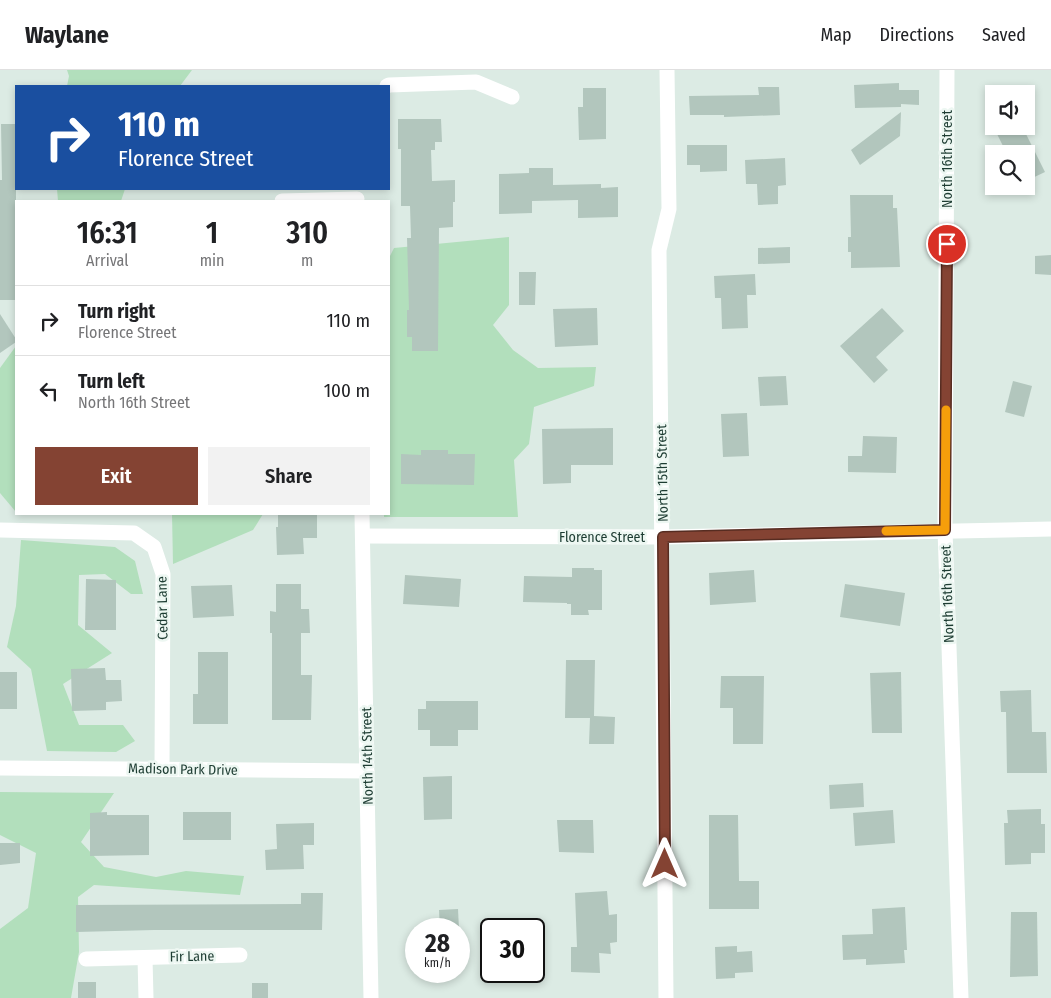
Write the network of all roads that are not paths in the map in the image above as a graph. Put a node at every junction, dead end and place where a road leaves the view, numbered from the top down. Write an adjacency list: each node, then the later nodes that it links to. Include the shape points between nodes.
1 (667, 70): 12 (street, North 15th Street, via 669,209 659,250)
2 (947, 70): 10 (street, North 16th Street)
3 (389, 85): 4 (street, via 476,82)
4 (512, 97)
5 (357, 196): 6 (street)
6 (297, 200)
7 (362, 515): 11 (street, North 14th Street)
8 (1051, 529): 10 (street, Florence Street)
9 (0, 530): 14 (street, Cedar Lane, via 134,533 154,547 163,574)
10 (945, 530): 12 (street, Florence Street); 22 (street, North 16th Street)
11 (363, 536): 12 (street, Florence Street); 15 (street, North 14th Street)
12 (663, 537): 21 (street, North 15th Street)
13 (0, 768): 14 (street, Madison Park Drive)
14 (162, 769): 15 (street, Madison Park Drive)
15 (367, 771): 20 (street, North 14th Street)
16 (240, 955): 17 (street, Fir Lane)
17 (144, 958): 18 (street, Fir Lane); 19 (street)
18 (86, 959)
19 (146, 998)
20 (372, 998)
21 (666, 998)
22 (961, 998)

